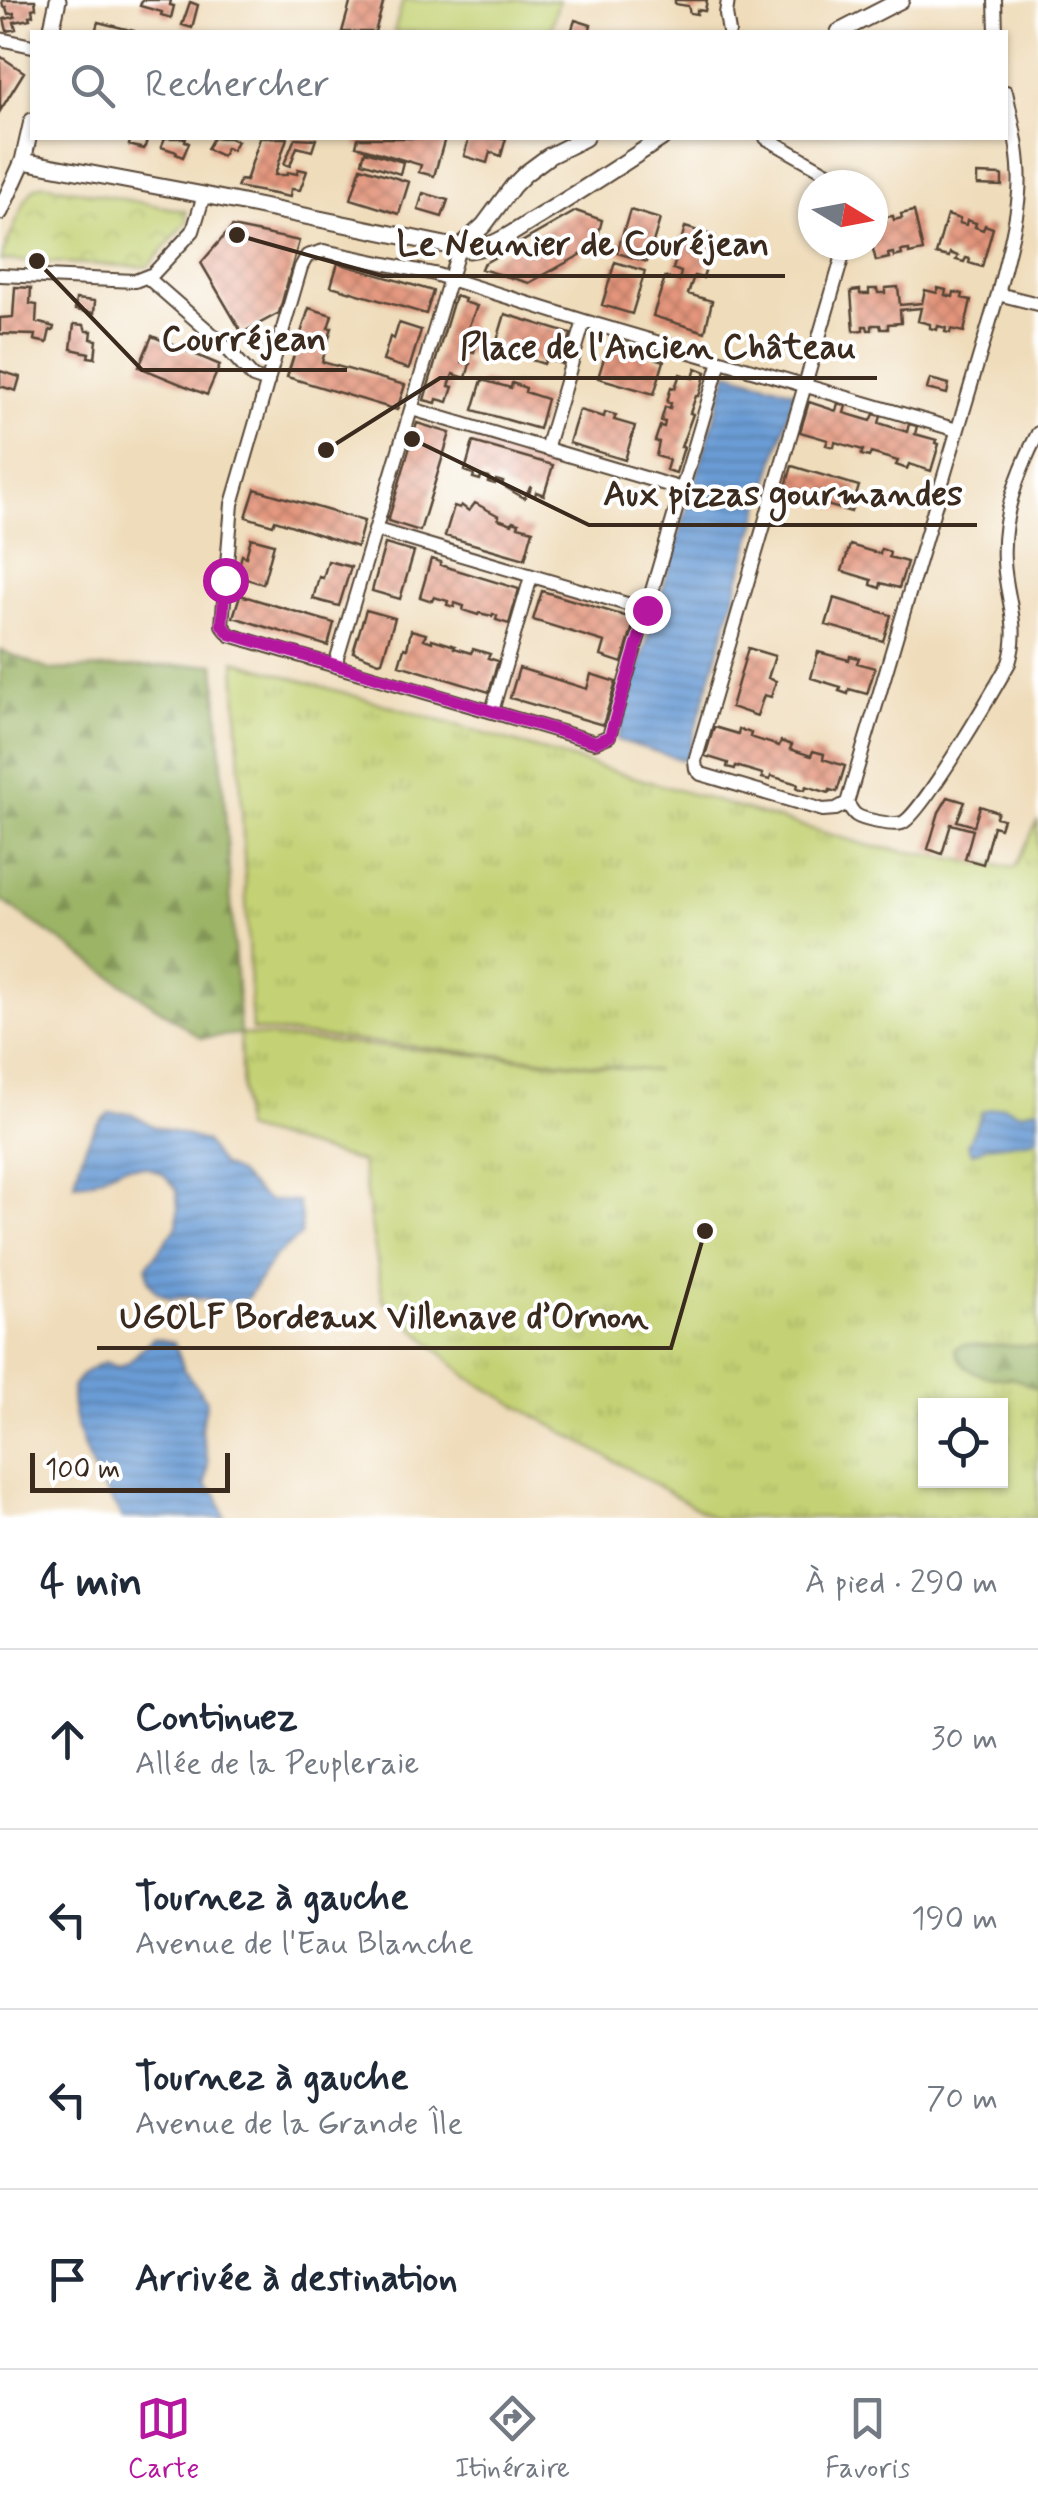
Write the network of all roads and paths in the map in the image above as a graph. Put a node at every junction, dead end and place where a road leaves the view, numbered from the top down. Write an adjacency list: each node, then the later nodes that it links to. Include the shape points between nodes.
1 (58, 0): 5 (street)
2 (728, 0): 6 (street)
3 (900, 0): 7 (street)
4 (995, 0): 8 (street)
5 (51, 30)
6 (729, 30)
7 (843, 30)
8 (996, 30)
9 (0, 39): 10 (street)
10 (30, 46)
11 (1008, 102): 27 (street, via 1020,191)
12 (30, 129): 16 (street)
13 (581, 140): 20 (street, via 526,172)
14 (659, 140): 21 (street)
15 (770, 140): 17 (street)
16 (23, 162): 18 (street); 19 (street)
17 (824, 170)
18 (204, 196): 22 (street); 25 (street, via 193,231)
19 (0, 212)
20 (477, 232): 21 (street); 22 (street)
21 (489, 245): 22 (street)
22 (459, 248): 26 (street)
23 (842, 260): 32 (street)
24 (0, 275): 25 (street)
25 (148, 278): 31 (street, via 253,377)
26 (450, 280): 29 (street); 31 (street, via 324,250 307,256); 33 (street)
27 (998, 294): 28 (street); 34 (street)
28 (1038, 304)
29 (584, 321): 30 (street); 36 (street)
30 (720, 361): 32 (street); 37 (street)
31 (268, 382): 41 (street, via 232,504 222,625 230,634)
32 (804, 385): 34 (street); 43 (street, via 694,761 701,774 823,810)
33 (412, 409): 36 (street); 38 (street)
34 (958, 430): 43 (street)
35 (1038, 433): 43 (street, via 1006,526 1004,561 1015,626 1009,663 913,816 890,824)
36 (546, 448): 37 (street)
37 (682, 489): 40 (street)
38 (377, 530): 39 (street); 41 (street)
39 (531, 577): 40 (street); 42 (street)
40 (647, 610): 42 (street, via 610,736 596,742)
41 (335, 665): 42 (street)
42 (492, 711)
43 (841, 806)

